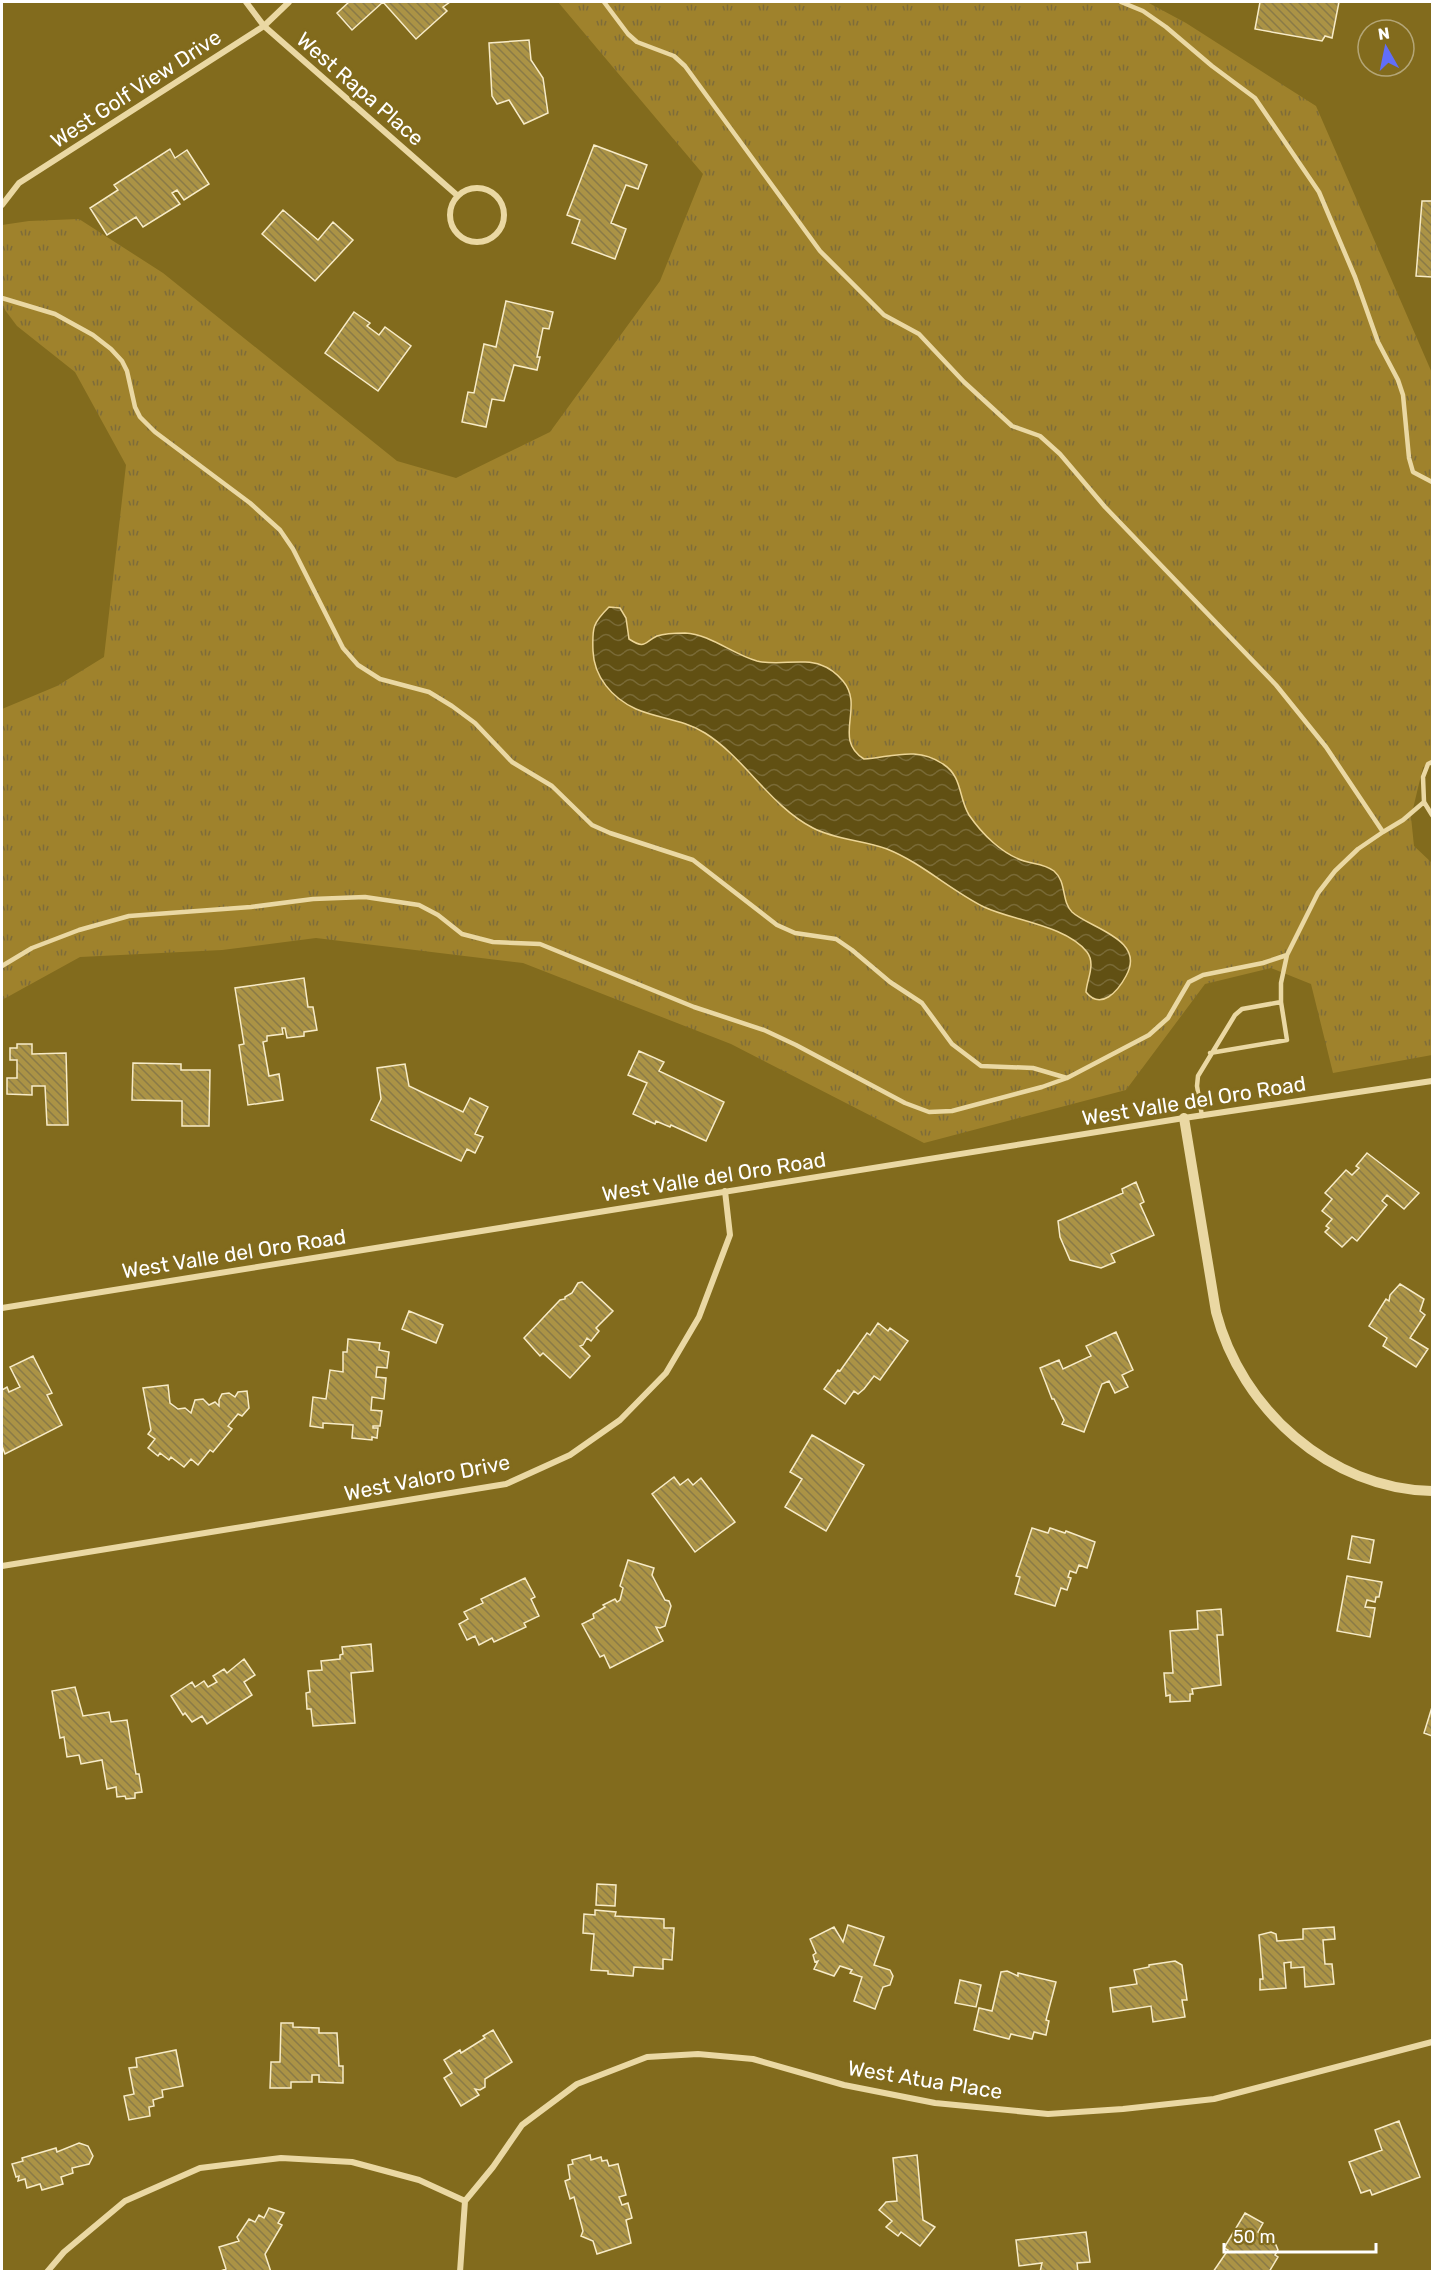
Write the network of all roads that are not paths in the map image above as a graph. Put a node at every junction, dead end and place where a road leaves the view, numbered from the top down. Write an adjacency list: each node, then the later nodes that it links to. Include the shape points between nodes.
1 (246, 2): 5 (street, West Rapa Place)
2 (289, 2): 5 (street, West Golf View Drive)
3 (604, 2): 13 (lane, via 636,42 674,56 686,66 820,251 853,285 884,315 919,334 1012,426 1040,436 1060,454 1105,507 1276,685 1326,747)
4 (1121, 2): 9 (lane, via 1166,27 1256,98 1319,192 1378,342 1398,380 1413,472)
5 (264, 26): 6 (street, West Rapa Place); 7 (street, West Golf View Drive, via 19,183)
6 (458, 196): 6 (street, via 474,188 492,193 503,208 502,226 497,234 481,242 458,234 450,219)
7 (2, 205)
8 (2, 298): 18 (lane, via 56,314 111,349 127,371 140,417 154,432 280,530 343,648 358,665 380,679 429,692 452,706 475,723 512,762 552,786 592,825 693,860 777,925 795,933 836,939 922,1003 952,1044 981,1066 1033,1068)
9 (1432, 482)
10 (1432, 762): 11 (lane, via 1423,777)
11 (1424, 802): 12 (lane); 13 (lane)
12 (1432, 815)
13 (1383, 832): 14 (lane, via 1358,849 1324,885)
14 (1287, 955): 16 (lane); 18 (lane, via 1203,975 1189,982 1168,1018 1149,1035)
15 (2, 966): 18 (lane, via 41,944 129,916 365,897 419,905 462,934 493,942 540,944 694,1007 764,1030 929,1112 952,1111)
16 (1281, 1002): 17 (lane, via 1238,1011); 17 (lane, via 1287,1040)
17 (1210, 1053): 20 (lane, via 1198,1076)
18 (1067, 1078)
19 (1432, 1081): 20 (street, West Valle del Oro Road)
20 (1202, 1116): 21 (street, West Valle del Oro Road)
21 (1184, 1118): 22 (street, West Valle del Oro Road); 24 (street, via 1216,1312 1243,1378 1259,1402 1312,1451 1371,1479)
22 (725, 1191): 23 (street, West Valle del Oro Road); 25 (street, West Valoro Drive, via 730,1235 699,1317 666,1373 620,1420 570,1455 506,1484)
23 (2, 1308)
24 (1432, 1491)
25 (2, 1566)
26 (1432, 2042): 27 (street, West Atua Place, via 1214,2098 1048,2114 935,2103 844,2085 753,2059 698,2054 647,2057 577,2084 522,2125)
27 (465, 2201): 28 (street, via 419,2180 352,2162 280,2158 200,2168 125,2201); 29 (street)
28 (47, 2271)
29 (460, 2271)

